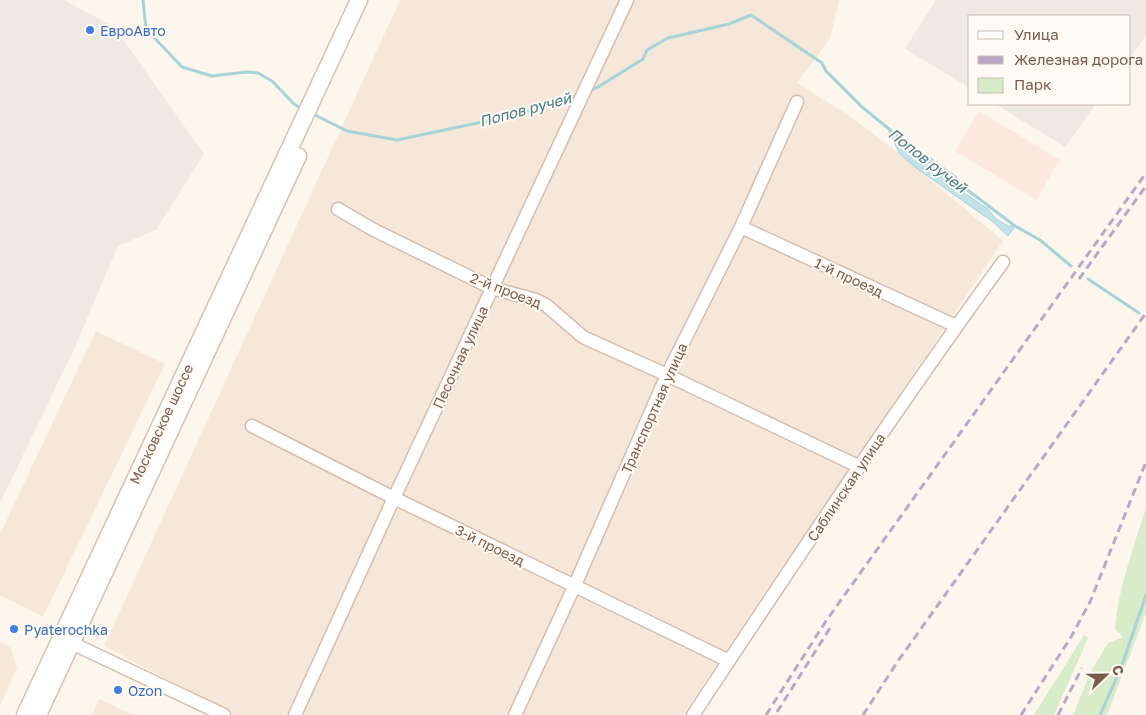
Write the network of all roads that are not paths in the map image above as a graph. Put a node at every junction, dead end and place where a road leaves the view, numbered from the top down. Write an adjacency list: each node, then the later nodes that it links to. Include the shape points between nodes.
1 (359, 0): 5 (main road)
2 (371, 0): 5 (main road)
3 (627, 0): 9 (street, Песочная улица)
4 (797, 102): 7 (street, Транспортная улица)
5 (317, 103): 16 (main road, Московское шоссе)
6 (338, 209): 9 (street, 2-й проезд)
7 (741, 227): 10 (street, 1-й проезд); 11 (street, Транспортная улица)
8 (1003, 262): 10 (street, Саблинская улица)
9 (492, 288): 11 (street, 2-й проезд, via 536,300 583,337); 14 (street, Песочная улица)
10 (956, 326): 13 (street, Саблинская улица)
11 (667, 375): 13 (street, 2-й проезд); 15 (street, Транспортная улица)
12 (252, 426): 14 (street, 3-й проезд)
13 (860, 467): 17 (street, Саблинская улица)
14 (394, 498): 15 (street, 3-й проезд); 21 (street, Песочная улица)
15 (574, 586): 17 (street, 3-й проезд); 22 (street, Транспортная улица)
16 (66, 641): 18 (main road, Московское шоссе); 19 (main road, Московское шоссе); 20 (street)
17 (729, 661): 23 (street, Саблинская улица)
18 (25, 715)
19 (38, 715)
20 (224, 715)
21 (295, 715)
22 (515, 715)
23 (694, 715)

